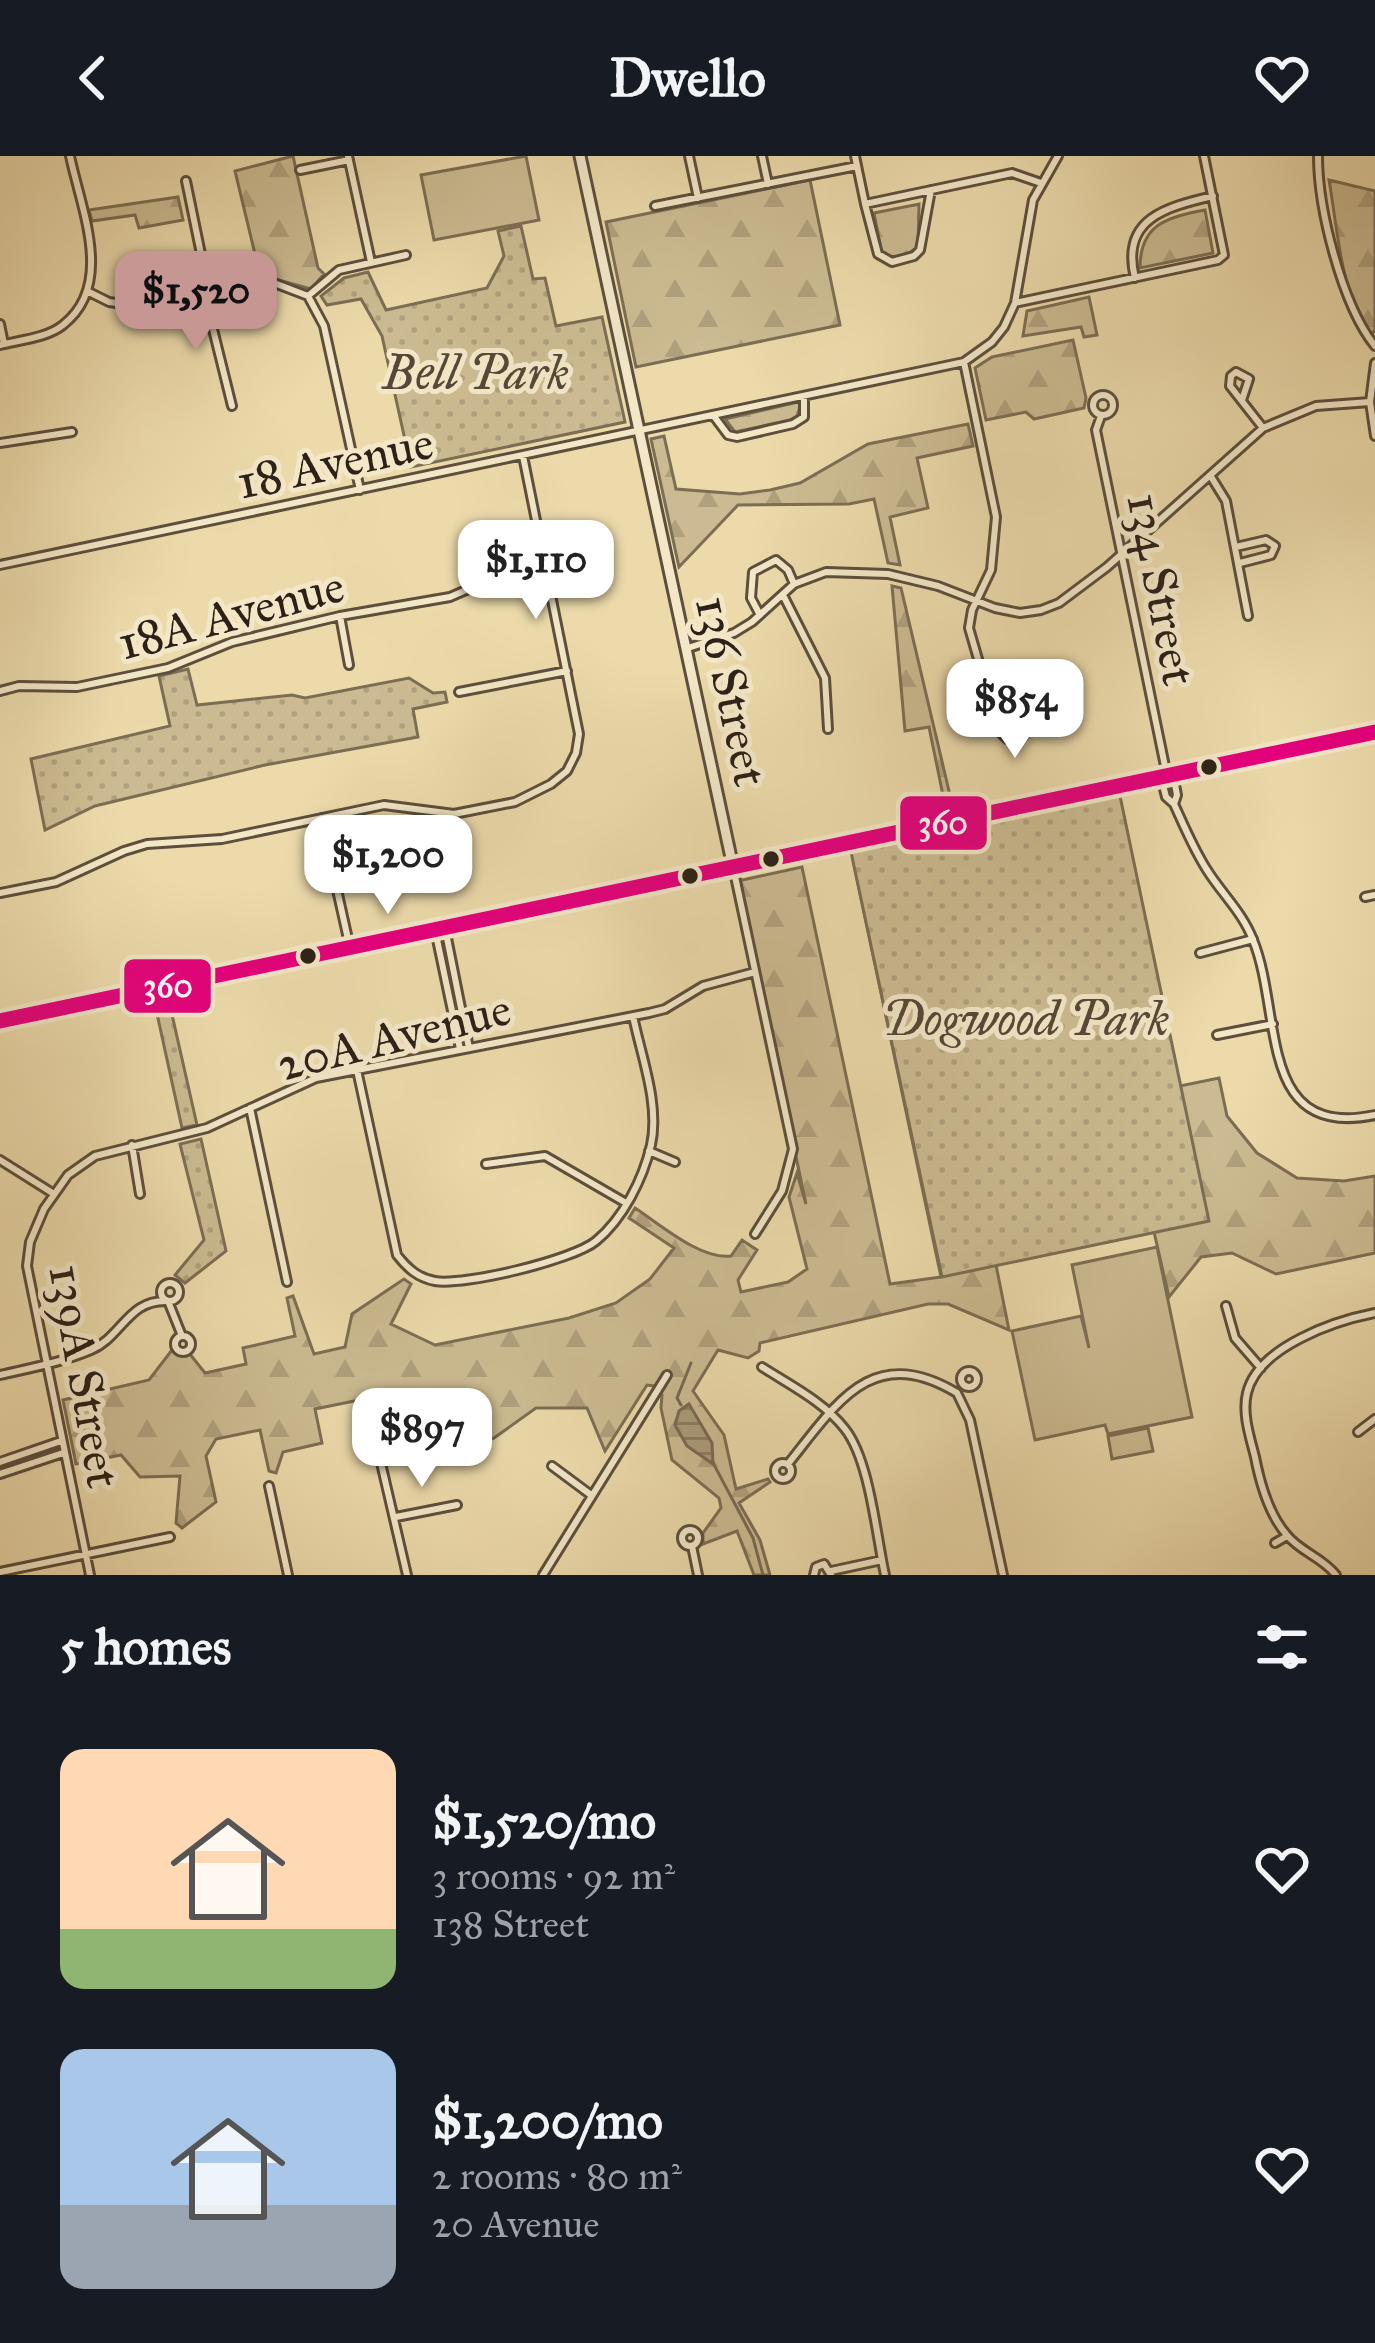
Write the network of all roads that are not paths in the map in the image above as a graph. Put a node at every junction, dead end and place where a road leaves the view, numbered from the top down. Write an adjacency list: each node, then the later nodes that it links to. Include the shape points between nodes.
1 (70, 156): 23 (street, via 91,252)
2 (580, 156): 39 (street, 136 Street)
3 (689, 156): 17 (street)
4 (762, 156): 14 (street)
5 (855, 156): 10 (street)
6 (1058, 156): 13 (street)
7 (1204, 156): 16 (street)
8 (1318, 156): 29 (street, via 1347,301)
9 (349, 158): 11 (street); 21 (street)
10 (857, 166): 14 (street); 18 (street)
11 (300, 170)
12 (186, 181): 24 (street)
13 (1041, 183): 15 (street, via 1012,173); 26 (street)
14 (768, 184): 17 (street)
15 (931, 190): 18 (street); 18 (street, via 920,250 904,259 878,254)
16 (1213, 196): 22 (street, via 1169,206 1144,224 1132,253); 22 (street, via 1225,255)
17 (698, 198): 19 (street)
18 (865, 204)
19 (656, 206)
20 (406, 254): 21 (street)
21 (371, 262): 25 (street, via 330,275)
22 (1135, 278): 26 (street)
23 (89, 292): 24 (street, via 138,306); 28 (street, via 64,325)
24 (209, 293): 25 (street, via 274,283); 35 (street)
25 (308, 296): 45 (street, via 324,326)
26 (1015, 304): 30 (street, via 992,342)
27 (0, 324): 28 (street)
28 (2, 344)
29 (1375, 346)
30 (964, 362): 32 (street, 18 Avenue); 53 (street, via 996,517 992,570)
31 (1375, 363): 34 (street)
32 (804, 396): 36 (street, 18 Avenue); 36 (street, via 804,417 794,424 737,436)
33 (1242, 400): 38 (street)
34 (1370, 402): 38 (street, via 1316,406); 41 (street)
35 (232, 406)
36 (713, 415): 39 (street, 18 Avenue)
37 (1100, 416): 47 (street, 134 Street)
38 (1263, 428): 44 (street)
39 (640, 431): 43 (street, 18 Avenue); 57 (street, 136 Street)
40 (72, 432): 42 (street)
41 (1375, 436)
42 (0, 442)
43 (523, 456): 45 (street, 18 Avenue); 50 (street)
44 (1210, 475): 46 (street, via 1222,489); 47 (street)
45 (360, 490): 49 (street, 18 Avenue)
46 (1236, 547): 48 (street); 48 (street, via 1266,540 1275,546 1271,555)
47 (1120, 555): 53 (street, via 1041,610); 65 (street, 134 Street)
48 (1240, 562): 56 (street)
49 (0, 565)
50 (545, 566): 55 (street, 18A Avenue, via 450,597); 59 (street)
51 (794, 584): 52 (street); 53 (street, via 826,572 868,572); 54 (street, via 776,560 753,572 751,598)
52 (783, 595): 54 (street); 63 (street, via 825,678)
53 (976, 602): 62 (street, via 969,628)
54 (760, 615): 57 (street)
55 (340, 616): 58 (street); 60 (street, 18A Avenue, via 232,641 168,668 77,687)
56 (1248, 616)
57 (686, 649): 67 (street, 136 Street)
58 (350, 665)
59 (567, 670): 61 (street); 66 (street, via 576,753 567,771 524,799 466,813 384,805)
60 (0, 691)
61 (459, 692)
62 (991, 704): 62 (street, via 1001,735 1014,740 1032,729 1024,703)
63 (828, 729)
64 (1375, 732): 65 (street)
65 (1167, 776): 67 (street); 72 (street, 134 Street, via 1206,868)
66 (321, 818): 68 (street, via 222,839 147,844 56,882); 73 (street)
67 (733, 867): 71 (street); 75 (street, 136 Street)
68 (0, 893)
69 (1375, 895): 70 (street)
70 (1365, 897)
71 (440, 929): 73 (street); 80 (street)
72 (1253, 939): 74 (street); 78 (street, 134 Street)
73 (350, 948): 77 (street)
74 (1200, 953)
75 (755, 972): 76 (street, 20A Avenue); 92 (street, 136 Street, via 793,1149 782,1191)
76 (633, 1016): 80 (street, 20A Avenue); 85 (street, via 653,1112)
77 (0, 1022)
78 (1273, 1024): 79 (street); 83 (street, 134 Street, via 1300,1103 1343,1120)
79 (1217, 1035)
80 (465, 1048): 81 (street, 20A Avenue)
81 (357, 1070): 82 (street, 20A Avenue, via 308,1081); 91 (street, via 392,1240 417,1274 456,1280 572,1255 601,1236)
82 (250, 1108): 84 (street, 20A Avenue, via 197,1131); 93 (street)
83 (1375, 1114)
84 (132, 1144): 89 (street, 20A Avenue, via 86,1161); 90 (street)
85 (649, 1151): 87 (street); 91 (street)
86 (0, 1160): 89 (street)
87 (675, 1162)
88 (486, 1164): 91 (street, via 545,1156)
89 (54, 1194): 97 (street, 139A Street, via 33,1231 27,1267)
90 (140, 1194)
91 (626, 1203)
92 (755, 1234)
93 (287, 1282)
94 (1226, 1306): 99 (street, via 1235,1338)
95 (1375, 1313): 99 (street, via 1328,1325)
96 (182, 1336): 97 (street, via 168,1300 140,1306 102,1344)
97 (46, 1365): 100 (street); 107 (street, 139A Street)
98 (762, 1367): 104 (street)
99 (1261, 1368): 118 (street, via 1249,1386 1246,1418 1263,1488)
100 (0, 1375)
101 (667, 1375): 115 (street)
102 (964, 1386): 103 (street)
103 (957, 1394): 104 (street, via 940,1383 880,1374); 133 (street, via 970,1420)
104 (829, 1413): 111 (street); 123 (street, via 859,1456)
105 (1375, 1420): 106 (street)
106 (1358, 1432)
107 (61, 1441): 108 (street, 139A Street); 109 (street)
108 (64, 1453): 113 (street); 122 (street, 139A Street)
109 (1, 1462): 113 (street)
110 (381, 1462): 117 (street)
111 (788, 1464)
112 (551, 1466): 115 (street)
113 (2, 1474)
114 (269, 1486): 127 (street)
115 (591, 1495): 129 (street)
116 (457, 1505): 117 (street)
117 (394, 1517): 128 (street)
118 (1287, 1536): 120 (street); 134 (street)
119 (170, 1537): 122 (street)
120 (1275, 1543)
121 (692, 1546): 130 (street)
122 (86, 1554): 124 (street); 126 (street, 139A Street)
123 (881, 1560): 125 (street); 132 (street)
124 (0, 1572)
125 (831, 1573): 131 (street, via 821,1564)
126 (90, 1575)
127 (288, 1575)
128 (407, 1575)
129 (542, 1575)
130 (698, 1575)
131 (814, 1575)
132 (885, 1575)
133 (1004, 1575)
134 (1336, 1575)

